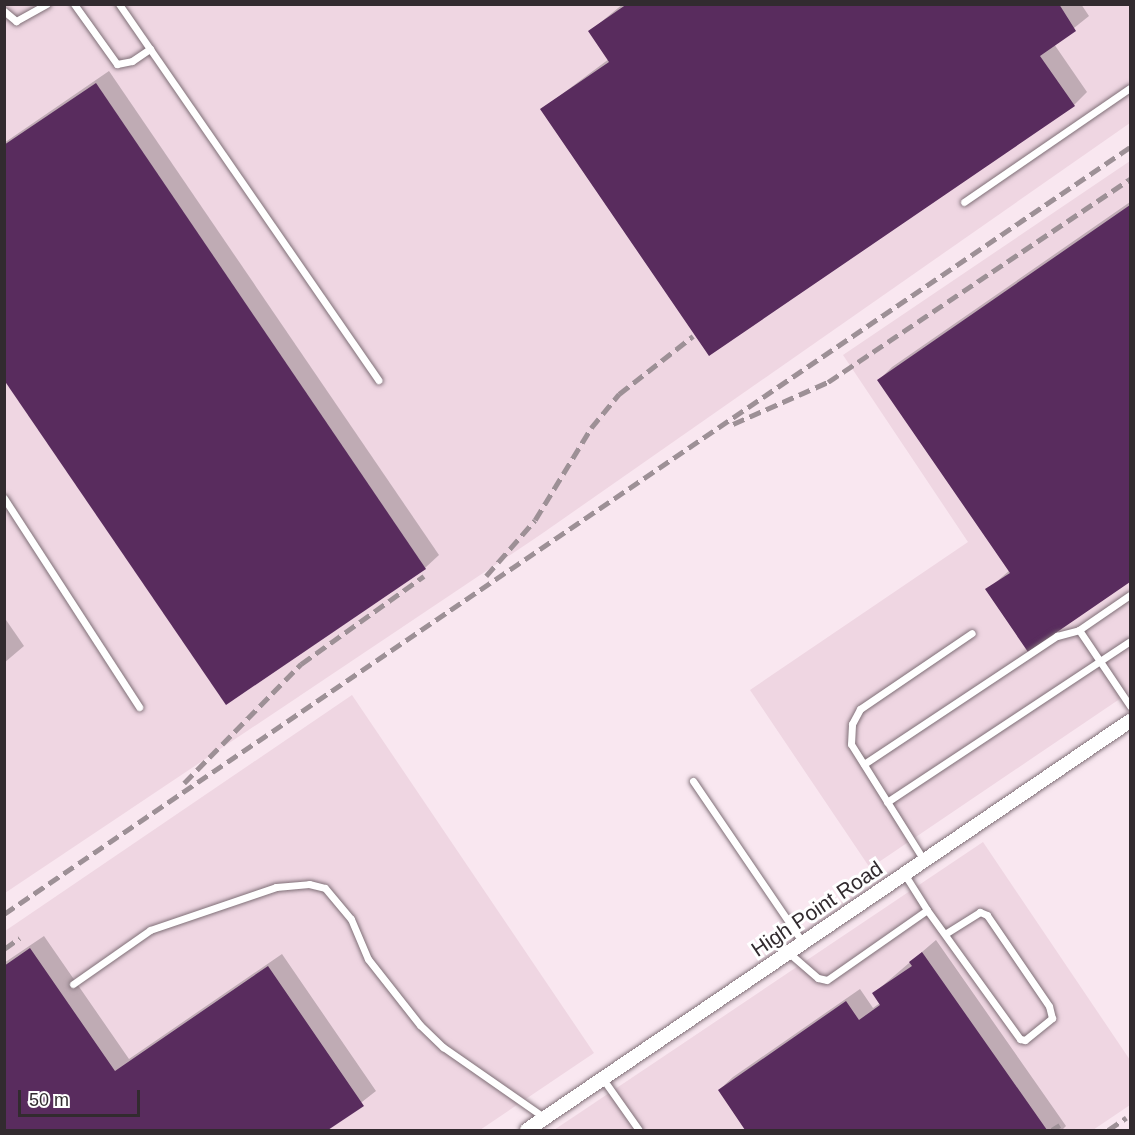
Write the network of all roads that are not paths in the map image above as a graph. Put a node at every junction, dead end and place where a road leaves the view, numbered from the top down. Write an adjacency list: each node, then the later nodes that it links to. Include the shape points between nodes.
1 (47, 4): 4 (lane, via 16,21)
2 (74, 4): 5 (lane, via 117,64 132,61)
3 (119, 4): 5 (lane)
4 (4, 11)
5 (150, 50): 8 (lane)
6 (1131, 88): 7 (lane)
7 (964, 202)
8 (378, 380)
9 (4, 498): 16 (lane)
10 (1131, 595): 11 (lane)
11 (1079, 630): 14 (lane); 18 (lane, via 1057,636)
12 (972, 633): 18 (lane, via 860,709 852,724 851,744)
13 (1131, 641): 14 (lane)
14 (1100, 661): 15 (lane); 20 (lane)
15 (1131, 706)
16 (139, 707)
17 (1131, 721): 21 (street, High Point Road)
18 (864, 764): 20 (lane)
19 (693, 781): 25 (lane)
20 (887, 802): 21 (lane)
21 (925, 862): 22 (street, High Point Road)
22 (905, 874): 23 (lane); 25 (street, High Point Road)
23 (927, 910): 24 (lane); 26 (lane, via 826,980 818,978)
24 (946, 933): 24 (lane, via 1020,1039 1025,1040 1052,1018 1049,1006 987,915 980,912)
25 (803, 943): 26 (street, High Point Road)
26 (789, 952): 28 (street, High Point Road)
27 (73, 984): 29 (lane, via 150,930 276,887 309,884 326,888 351,919 368,959 420,1025 443,1047)
28 (603, 1079): 29 (street, High Point Road); 31 (lane)
29 (545, 1118): 30 (street, High Point Road)
30 (527, 1131)
31 (639, 1131)

